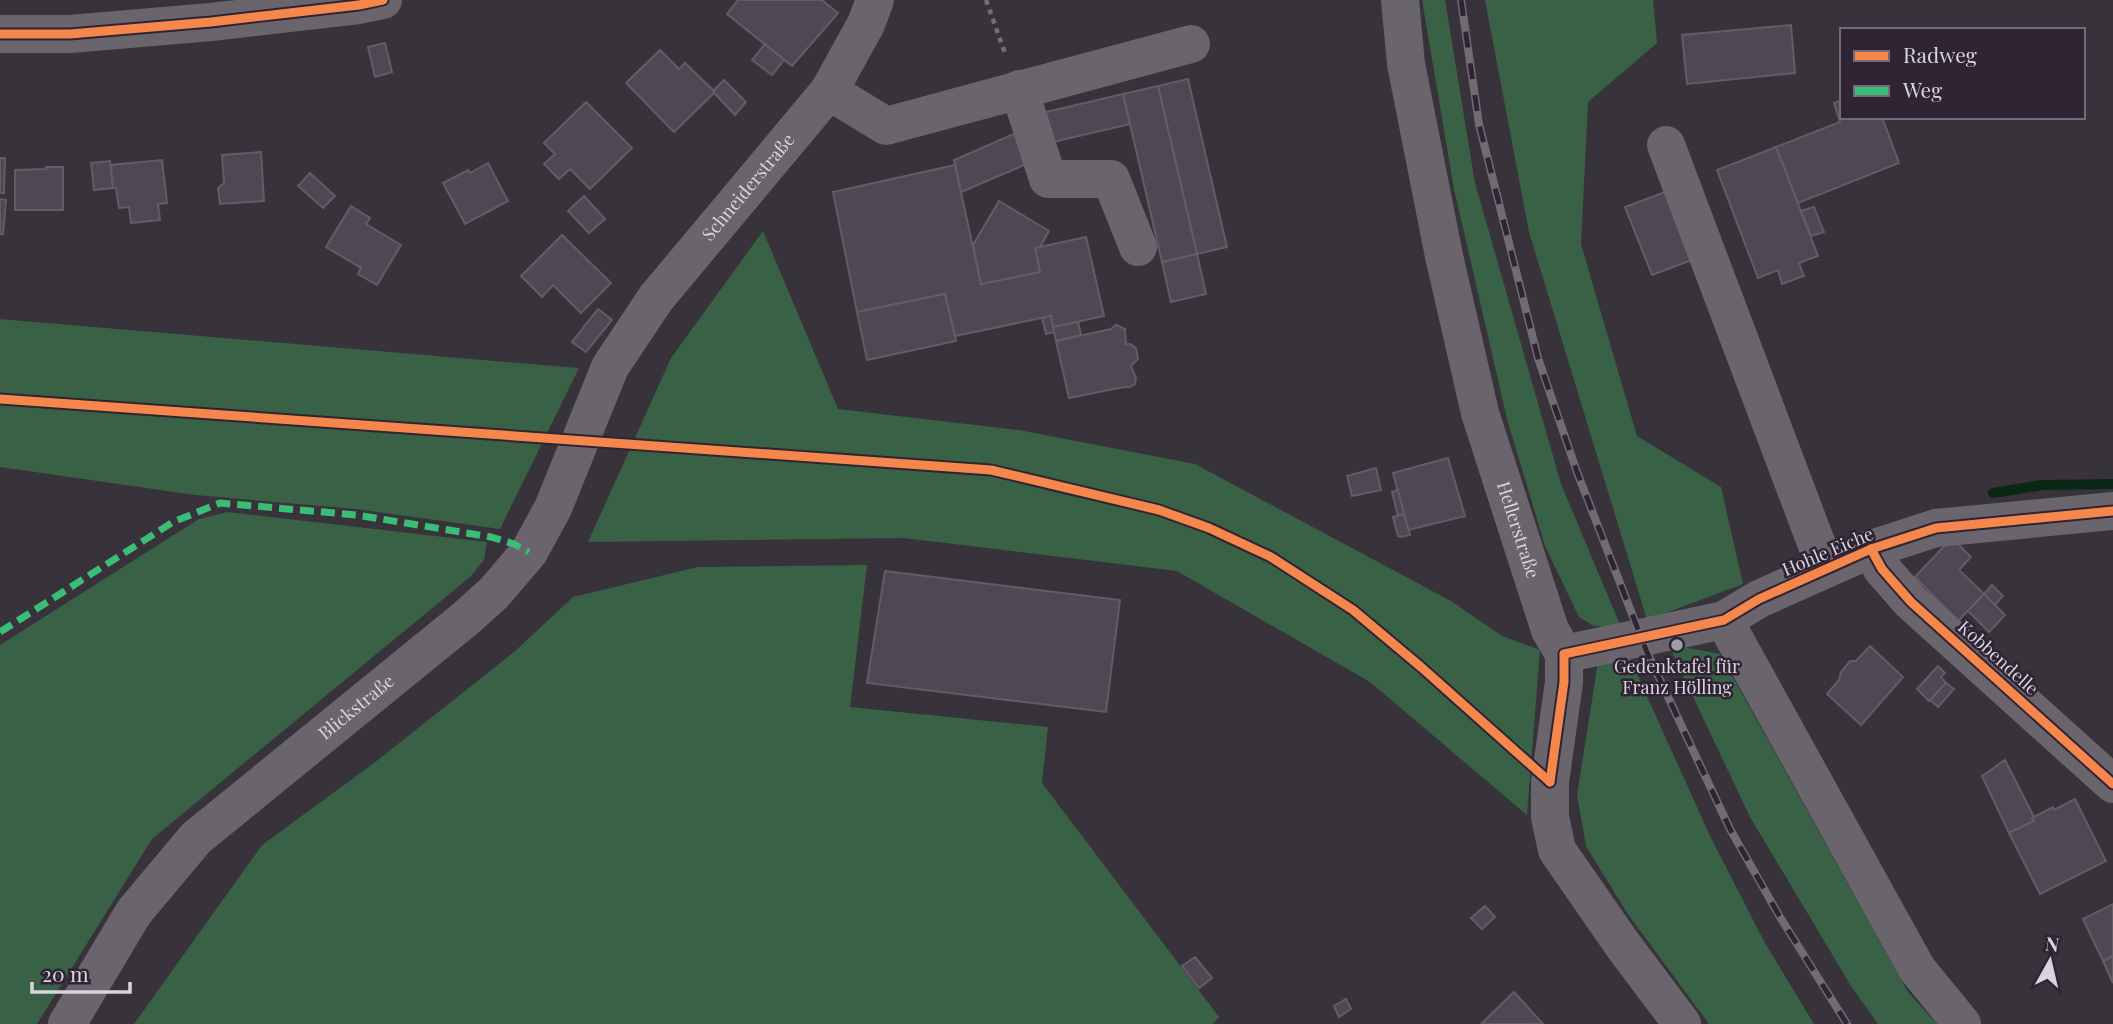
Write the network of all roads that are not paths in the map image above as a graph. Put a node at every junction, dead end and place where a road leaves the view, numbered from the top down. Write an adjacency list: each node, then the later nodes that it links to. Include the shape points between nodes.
1 (383, 0): 4 (street, via 198,23 70,34)
2 (875, 0): 7 (street, Schneiderstraße)
3 (1400, 0): 15 (street, Hellerstraße, via 1406,64 1480,413 1550,630)
4 (0, 34)
5 (1191, 44): 6 (street)
6 (1019, 89): 7 (street, via 887,126); 9 (street, via 1048,179 1111,180)
7 (829, 91): 10 (street, Schneiderstraße, via 656,298)
8 (1666, 145): 13 (street, Hohle Eiche)
9 (1138, 247)
10 (610, 367): 17 (street, Blickstraße, via 530,552 494,593 422,655 196,838 134,912)
11 (2113, 511): 12 (street, Hohle Eiche, via 1936,528)
12 (1871, 549): 13 (street, Hohle Eiche); 16 (street, Kobbendelle, via 1911,601)
13 (1826, 569): 14 (street, Hohle Eiche)
14 (1724, 620): 15 (street, Hohle Eiche); 19 (street, via 1917,969)
15 (1564, 654): 18 (street, Hellerstraße, via 1550,782 1550,817 1557,850)
16 (2113, 783)
17 (67, 1024)
18 (1682, 1024)
19 (1962, 1024)

